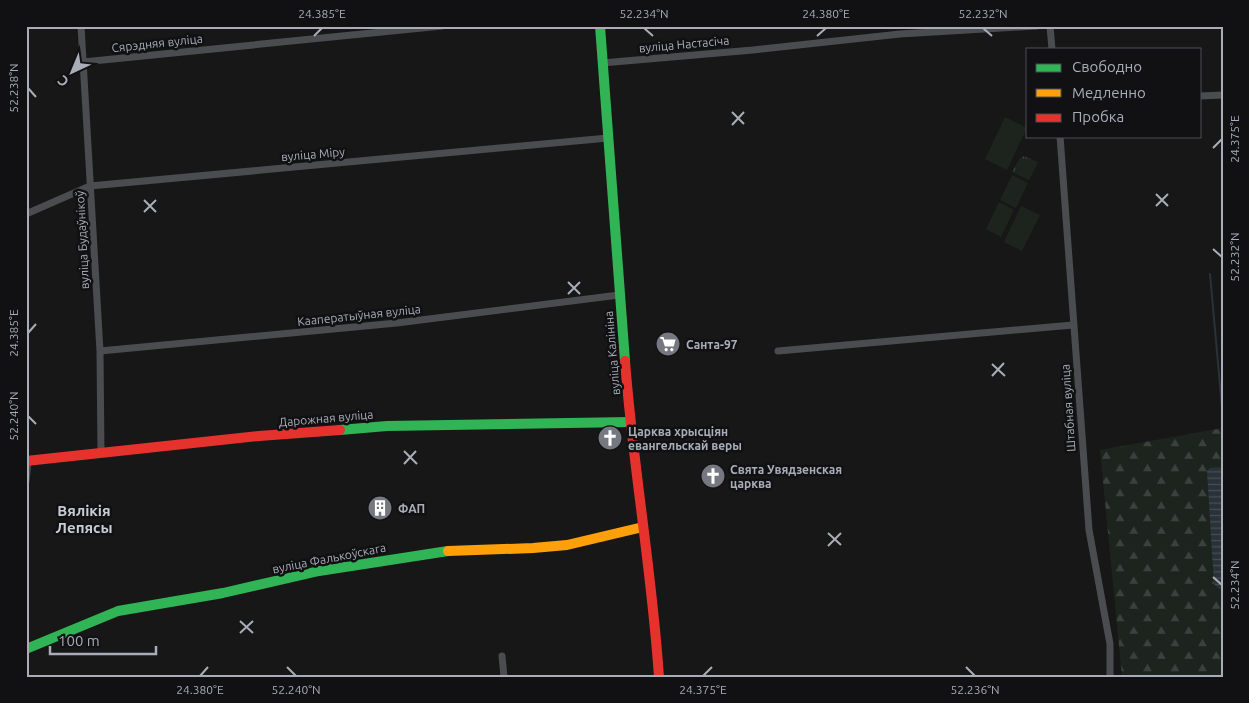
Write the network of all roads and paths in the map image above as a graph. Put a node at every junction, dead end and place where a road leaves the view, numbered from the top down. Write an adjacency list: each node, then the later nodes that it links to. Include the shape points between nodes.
1 (81, 26): 7 (street, вуліца Будаўнікоў)
2 (442, 26): 7 (street, Сярэдняя вуліца)
3 (600, 26): 8 (street, вуліца Калініна)
4 (1037, 26): 8 (street, вуліца Настасіча, via 900,34)
5 (1050, 26): 6 (street)
6 (1052, 48)
7 (82, 62): 13 (street, вуліца Будаўнікоў)
8 (602, 63): 11 (street, вуліца Калініна)
9 (1223, 95): 10 (street)
10 (1202, 96)
11 (608, 138): 13 (street, вуліца Міру); 15 (street, вуліца Калініна)
12 (1060, 138): 16 (street, Штабная вуліца)
13 (90, 186): 14 (street, вуліца Міру); 17 (street, вуліца Будаўнікоў)
14 (26, 214)
15 (619, 295): 17 (street, Кааператыўная вуліца, via 398,323); 19 (street, вуліца Калініна)
16 (1073, 326): 18 (street); 28 (street, Штабная вуліца, via 1089,530 1110,644)
17 (100, 351): 20 (street, вуліца Будаўнікоў)
18 (778, 351)
19 (630, 422): 20 (street, Дарожная вуліца, via 387,426); 23 (street, вуліца Калініна)
20 (100, 454): 21 (street, Дарожная вуліца)
21 (27, 461): 22 (street)
22 (26, 481)
23 (643, 527): 24 (street, вуліца Фалькоўскага, via 566,545 438,552 319,571 223,593 118,611); 27 (street, вуліца Калініна)
24 (26, 649)
25 (502, 656): 26 (street)
26 (504, 677)
27 (659, 677)
28 (1110, 677)

